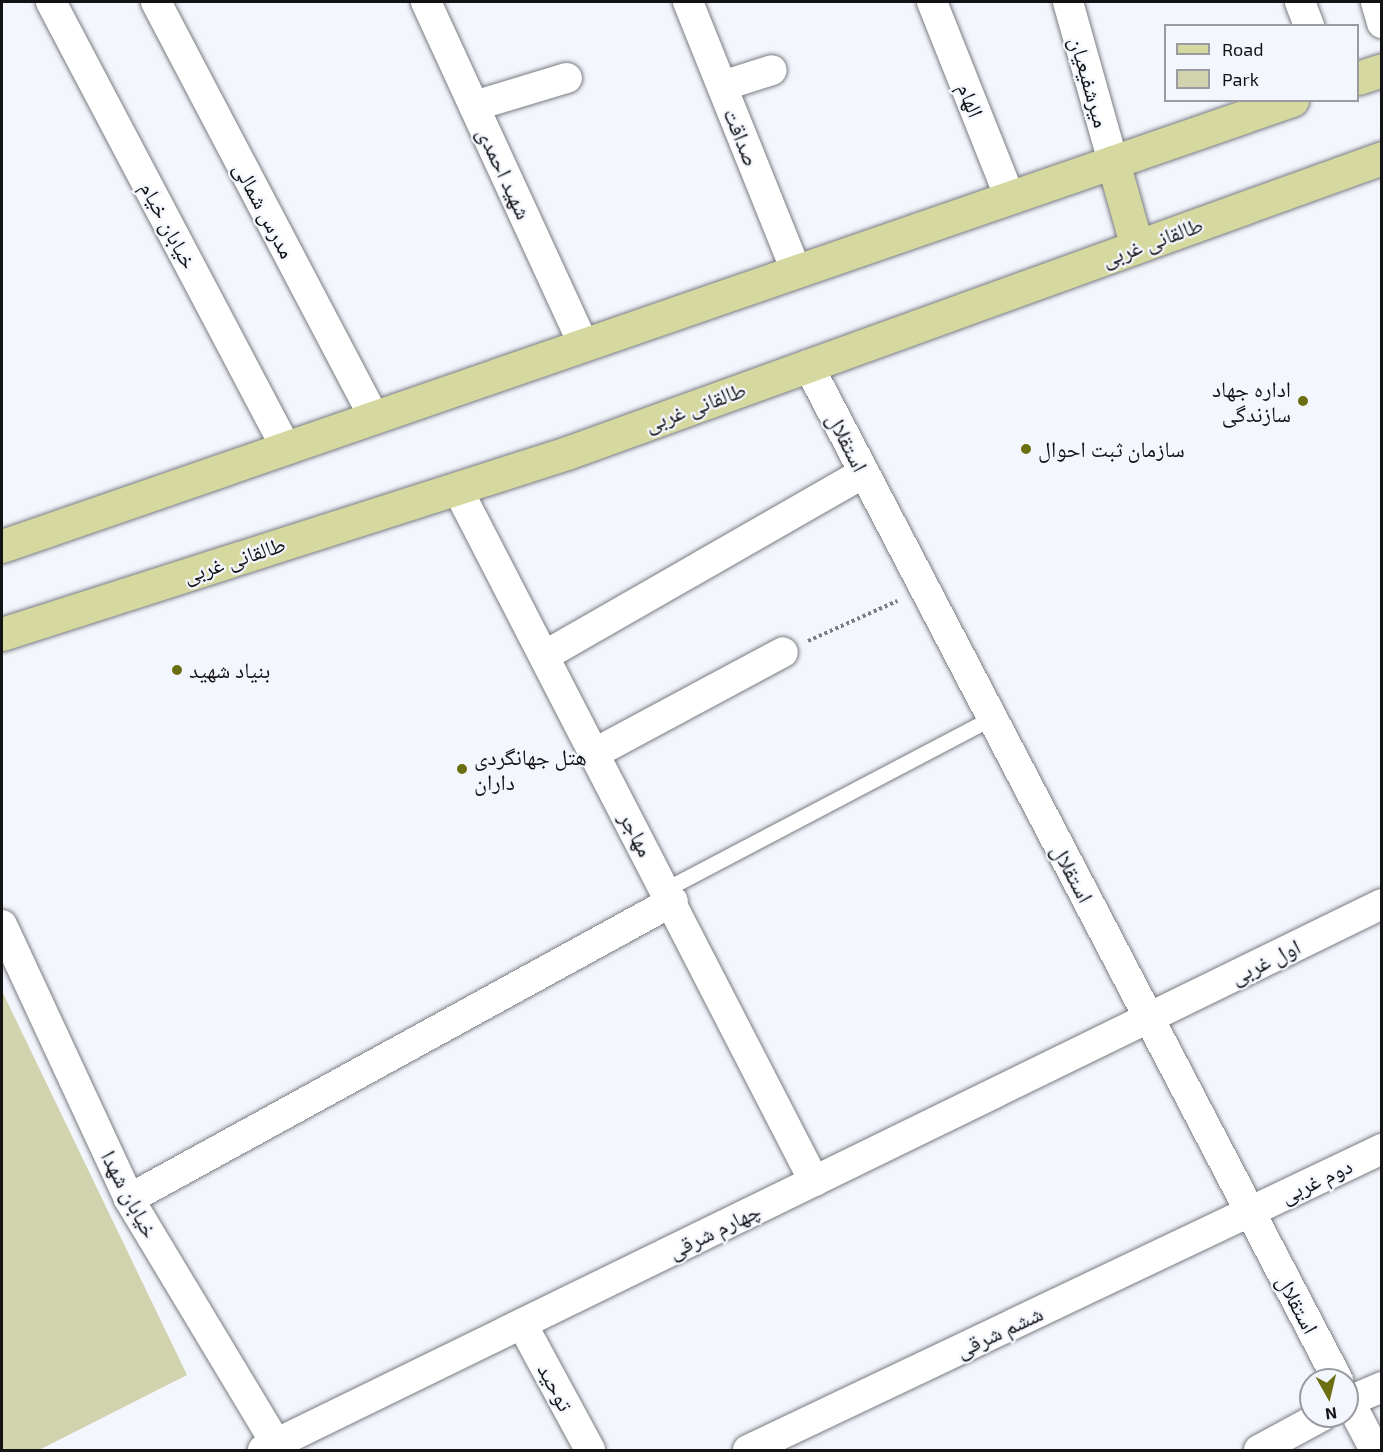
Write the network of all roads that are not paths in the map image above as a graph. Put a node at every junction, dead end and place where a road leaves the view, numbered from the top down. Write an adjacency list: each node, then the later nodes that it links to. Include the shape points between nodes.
1 (51, 2): 26 (street, خیابان خیام)
2 (156, 2): 25 (street, مدرس شمالی)
3 (426, 2): 17 (street, شهید احمدی)
4 (688, 2): 15 (street, صداقت)
5 (932, 2): 20 (street, الهام)
6 (1068, 2): 19 (street, میرشفیعیان)
7 (1300, 2): 10 (street)
8 (1376, 2): 9 (street)
9 (1382, 23)
10 (1308, 24)
11 (1382, 69): 14 (main road)
12 (772, 70): 15 (street)
13 (567, 78): 17 (street)
14 (1359, 78)
15 (722, 86): 22 (street, صداقت)
16 (1286, 102): 19 (main road)
17 (474, 106): 23 (street, شهید احمدی)
18 (1382, 159): 21 (main road, طالقانی غربی)
19 (1113, 162): 20 (main road); 21 (main road)
20 (1010, 198): 22 (main road)
21 (1137, 247): 24 (main road, طالقانی غربی)
22 (796, 272): 23 (main road)
23 (584, 345): 25 (main road)
24 (808, 365): 27 (street, استقلال); 28 (main road, طالقانی غربی)
25 (374, 418): 26 (main road)
26 (286, 448): 29 (main road)
27 (864, 472): 32 (street); 33 (street, استقلال)
28 (457, 488): 30 (main road, طالقانی غربی); 32 (street, مهاجر)
29 (2, 546)
30 (2, 634)
31 (783, 652): 34 (street)
32 (544, 656): 34 (street, مهاجر)
33 (992, 718): 35 (lane); 38 (street, استقلال)
34 (595, 753): 35 (street, مهاجر)
35 (669, 895): 40 (street, مهاجر); 41 (street)
36 (1382, 904): 38 (street, اول غربی)
37 (2, 925): 41 (street, خیابان شهدا)
38 (1149, 1018): 40 (street, چهارم شرقی); 42 (street, استقلال)
39 (1382, 1149): 42 (street, دوم غربی)
40 (814, 1181): 43 (street, چهارم شرقی)
41 (129, 1198): 49 (street, خیابان شهدا)
42 (1250, 1211): 44 (street, استقلال); 51 (street, ششم شرقی)
43 (522, 1324): 49 (street, چهارم شرقی); 50 (street, توحید)
44 (1331, 1368)
45 (1382, 1387): 46 (street)
46 (1359, 1392)
47 (1359, 1421): 53 (street, استقلال)
48 (1300, 1428): 52 (street)
49 (274, 1448)
50 (590, 1450)
51 (748, 1450)
52 (1259, 1450)
53 (1375, 1450)

